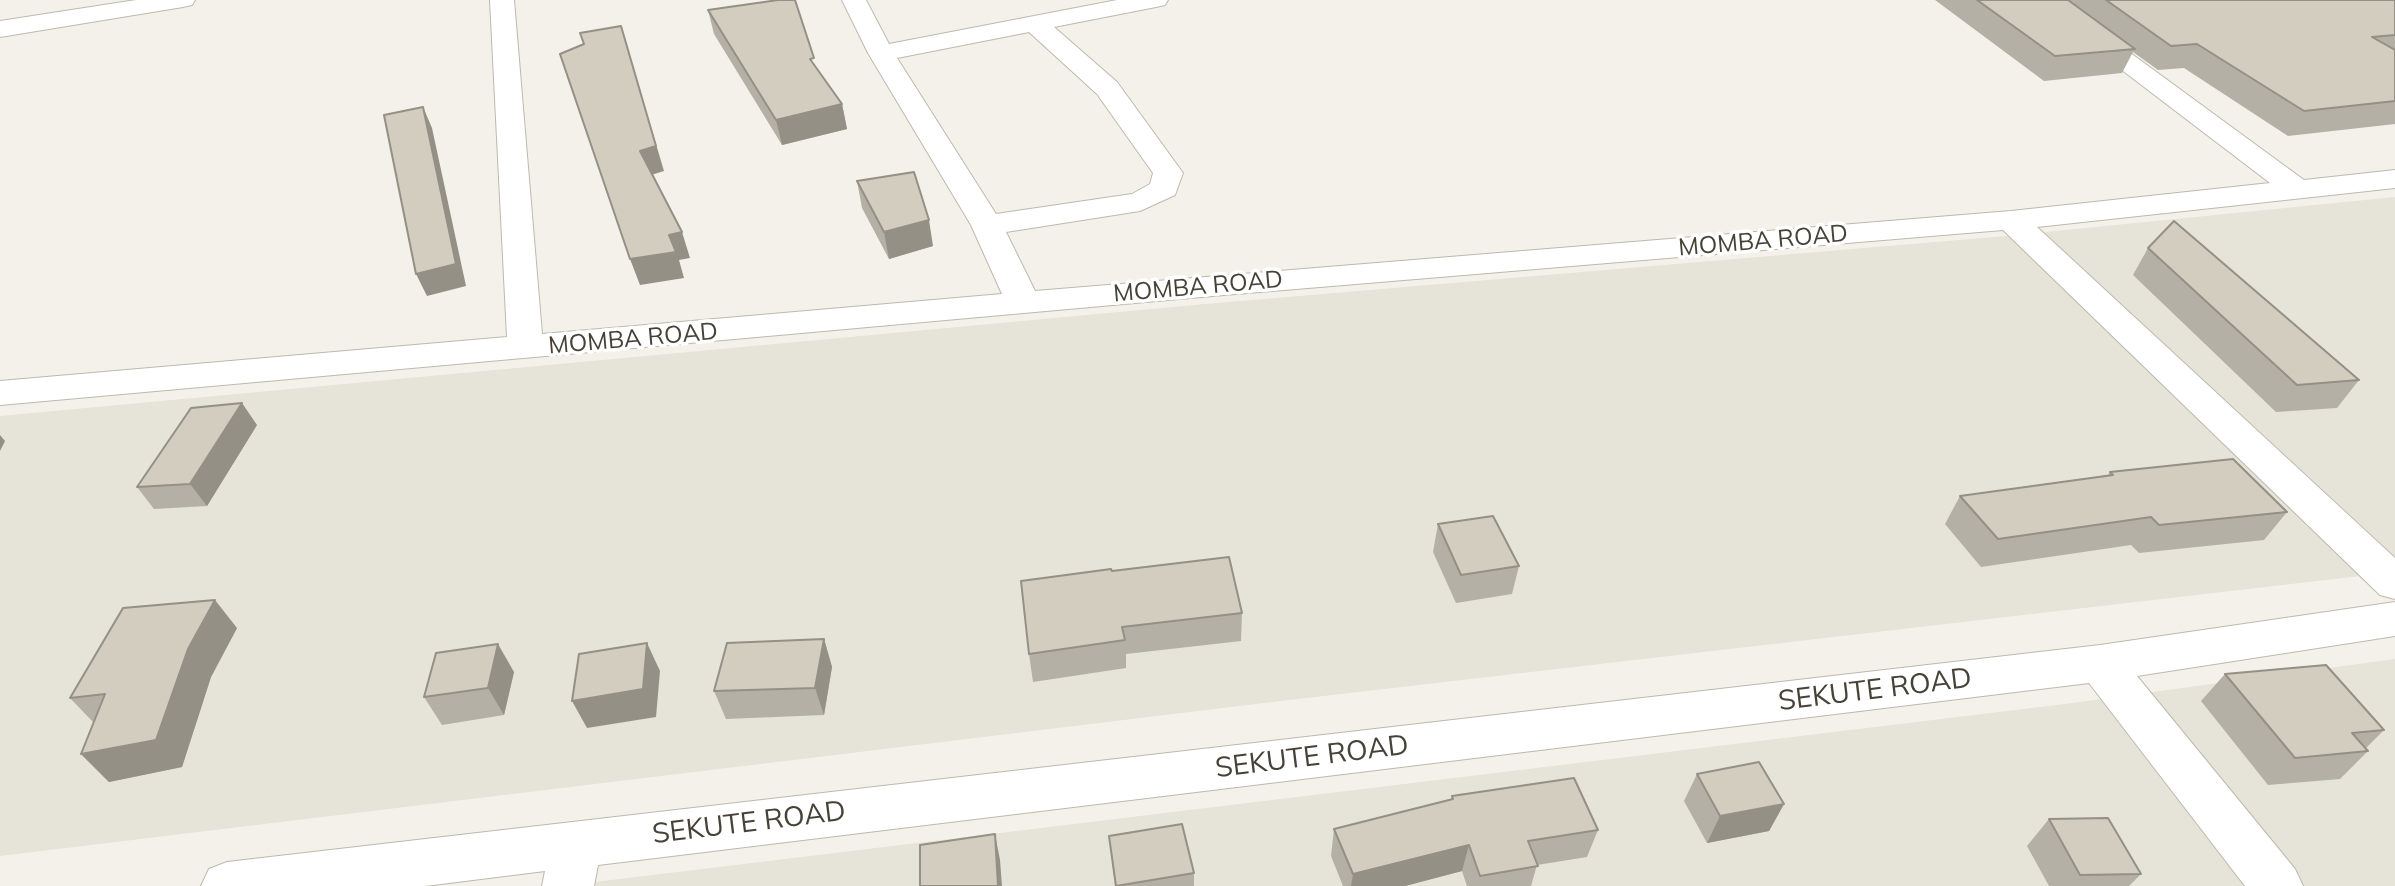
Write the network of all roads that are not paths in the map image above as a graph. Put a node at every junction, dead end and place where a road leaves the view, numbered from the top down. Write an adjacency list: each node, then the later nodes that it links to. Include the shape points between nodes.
1 (183, 0): 6 (street)
2 (502, 0): 15 (street)
3 (854, 0): 9 (street)
4 (1156, 0): 7 (street)
5 (2042, 0): 11 (street)
6 (83, 8): 8 (street)
7 (1035, 23): 9 (street); 13 (street, via 1107,88 1168,173 1164,189 1140,202)
8 (0, 29)
9 (881, 53): 13 (street)
10 (2395, 178): 11 (street, MOMBA ROAD)
11 (2294, 187): 12 (street, MOMBA ROAD)
12 (2011, 220): 14 (street, MOMBA ROAD); 17 (street)
13 (987, 225): 14 (street)
14 (1023, 303): 15 (street, MOMBA ROAD)
15 (525, 348): 16 (street, MOMBA ROAD)
16 (0, 393)
17 (2395, 583)
18 (2395, 619): 19 (street, SEKUTE ROAD)
19 (2100, 663): 20 (street, SEKUTE ROAD); 22 (street)
20 (572, 865): 21 (street, SEKUTE ROAD)
21 (228, 886)
22 (2277, 886)

